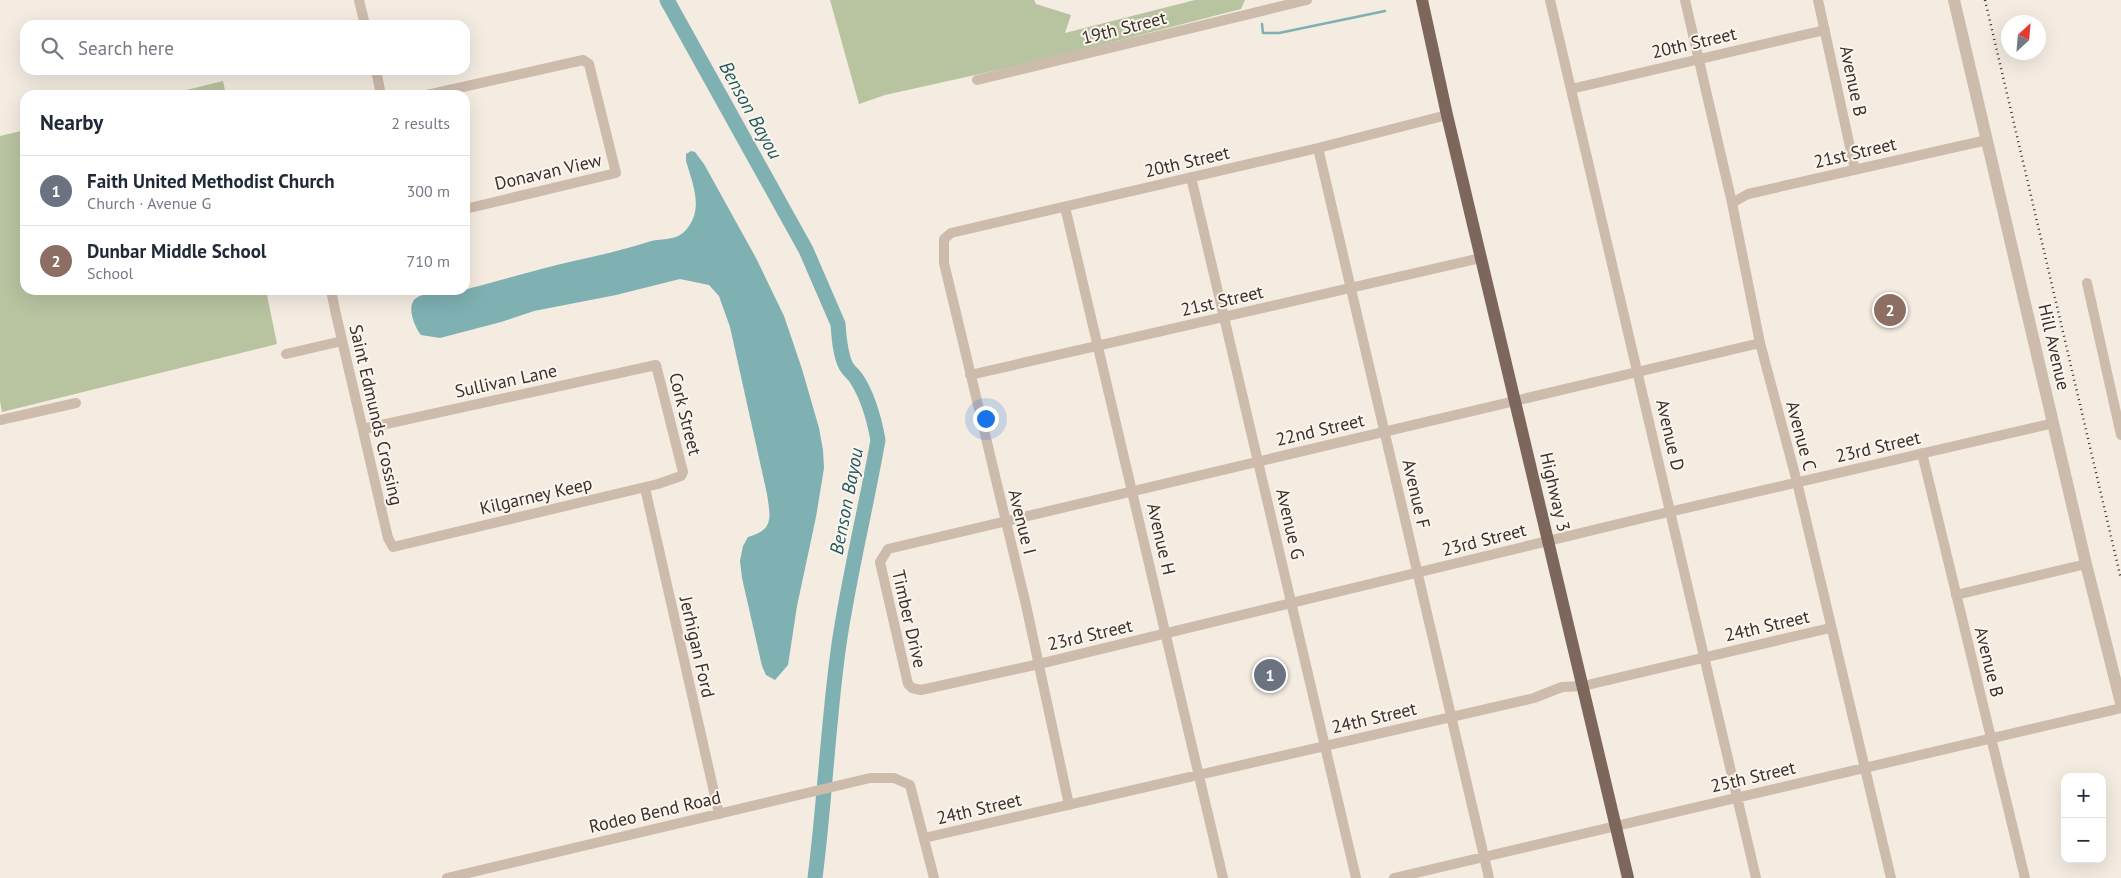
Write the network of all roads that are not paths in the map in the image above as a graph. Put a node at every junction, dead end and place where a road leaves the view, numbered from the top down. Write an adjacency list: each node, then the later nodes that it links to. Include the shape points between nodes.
1 (359, 0): 9 (street)
2 (1307, 0): 8 (street, 19th Street)
3 (1422, 0): 17 (main road, Highway 3)
4 (1550, 0): 14 (street, Avenue D)
5 (1685, 0): 11 (street, Avenue C)
6 (1818, 0): 10 (street, Avenue B)
7 (1954, 0): 18 (street, Hill Avenue)
8 (1285, 3): 13 (street, 19th Street)
9 (364, 20)
10 (1825, 30): 11 (street, 20th Street); 20 (street, Avenue B)
11 (1699, 59): 14 (street, 20th Street); 22 (street, Avenue C)
12 (377, 75): 15 (street)
13 (977, 80)
14 (1571, 89): 36 (street, Avenue D)
15 (380, 90)
16 (449, 90): 24 (street, Donavan View, via 583,60 589,64 616,173)
17 (1447, 115): 19 (street, 20th Street); 26 (main road, Highway 3)
18 (1987, 140): 20 (street, 21st Street); 41 (street, Hill Avenue)
19 (1318, 148): 21 (street, 20th Street); 28 (street, Avenue F)
20 (1855, 170): 22 (street, 21st Street, via 1748,194)
21 (1191, 177): 23 (street, 20th Street); 30 (street, Avenue G)
22 (1732, 203): 32 (street, Avenue C)
23 (1065, 207): 25 (street, 20th Street, via 951,233 944,239); 33 (street, Avenue H)
24 (470, 208)
25 (943, 246): 37 (street, Avenue I)
26 (1481, 258): 28 (street, 21st Street); 38 (main road, Highway 3)
27 (2087, 283): 44 (street)
28 (1350, 289): 30 (street, 21st Street); 43 (street, Avenue F)
29 (332, 295): 31 (street, Saint Edmunds Crossing)
30 (1225, 318): 33 (street, 21st Street); 46 (street, Avenue G)
31 (342, 340): 34 (street); 42 (street, Saint Edmunds Crossing)
32 (1760, 343): 36 (street, 22nd Street); 48 (street, Avenue C)
33 (1098, 346): 37 (street, 21st Street); 50 (street, Avenue H)
34 (286, 354)
35 (656, 365): 42 (street, Sullivan Lane); 47 (street, Cork Street)
36 (1638, 372): 38 (street, 22nd Street); 51 (street, Avenue D)
37 (970, 376): 52 (street, Avenue I)
38 (1515, 400): 43 (street, 22nd Street); 53 (main road, Highway 3)
39 (76, 403): 40 (street)
40 (0, 420)
41 (2054, 423): 45 (street, 23rd Street); 56 (street, Hill Avenue)
42 (363, 429): 54 (street, Saint Edmunds Crossing, via 388,538)
43 (1384, 431): 46 (street, 22nd Street); 57 (street, Avenue F)
44 (2121, 435)
45 (1922, 454): 48 (street, 23rd Street); 58 (street, Avenue B)
46 (1258, 461): 50 (street, 22nd Street); 59 (street, Avenue G)
47 (683, 472): 49 (street, Kilgarney Keep, via 672,480)
48 (1797, 482): 51 (street, 23rd Street); 60 (street, Avenue C)
49 (645, 488): 54 (street, Kilgarney Keep); 75 (street, Jerhigan Ford)
50 (1133, 490): 52 (street, 22nd Street); 61 (street, Avenue H)
51 (1671, 511): 53 (street, 23rd Street); 62 (street, Avenue D)
52 (1006, 521): 55 (street, 22nd Street); 63 (street, Avenue I)
53 (1548, 541): 57 (street, 23rd Street); 64 (main road, Highway 3)
54 (394, 547)
55 (888, 549): 65 (street, Timber Drive, via 880,562 908,684)
56 (2086, 564): 58 (street); 66 (street, Hill Avenue)
57 (1418, 572): 59 (street, 23rd Street); 68 (street, Avenue F)
58 (1956, 595): 69 (street, Avenue B)
59 (1292, 603): 61 (street, 23rd Street); 70 (street, Avenue G)
60 (1830, 628): 62 (street, 24th Street); 71 (street, Avenue C)
61 (1166, 634): 63 (street, 23rd Street); 72 (street, Avenue H)
62 (1704, 657): 64 (street, 24th Street); 73 (street, Avenue D)
63 (1039, 664): 65 (street, 23rd Street); 74 (street, Avenue I)
64 (1583, 686): 68 (street, 24th Street, via 1562,687 1534,698); 76 (main road, Highway 3)
65 (921, 690)
66 (2121, 703)
67 (2121, 708): 69 (street, 25th Street)
68 (1452, 717): 70 (street, 24th Street); 78 (street, Avenue F)
69 (1992, 738): 71 (street, 25th Street); 88 (street, Avenue B)
70 (1325, 746): 72 (street, 24th Street); 82 (street, Avenue G)
71 (1864, 768): 73 (street, 25th Street); 87 (street, Avenue C)
72 (1200, 776): 74 (street, 24th Street); 81 (street, Avenue H)
73 (1737, 797): 76 (street, 25th Street); 86 (street, Avenue D)
74 (1069, 805): 77 (street, 24th Street)
75 (718, 814): 77 (street, Rodeo Bend Road, via 870,778 894,778 910,785); 79 (street, Rodeo Bend Road)
76 (1616, 825): 78 (street, 25th Street); 85 (main road, Highway 3)
77 (924, 838): 80 (street)
78 (1484, 856): 83 (street, 25th Street); 84 (street, Avenue F)
79 (447, 878)
80 (934, 878)
81 (1224, 878)
82 (1356, 878)
83 (1394, 878)
84 (1490, 878)
85 (1628, 878)
86 (1756, 878)
87 (1891, 878)
88 (2025, 878)

